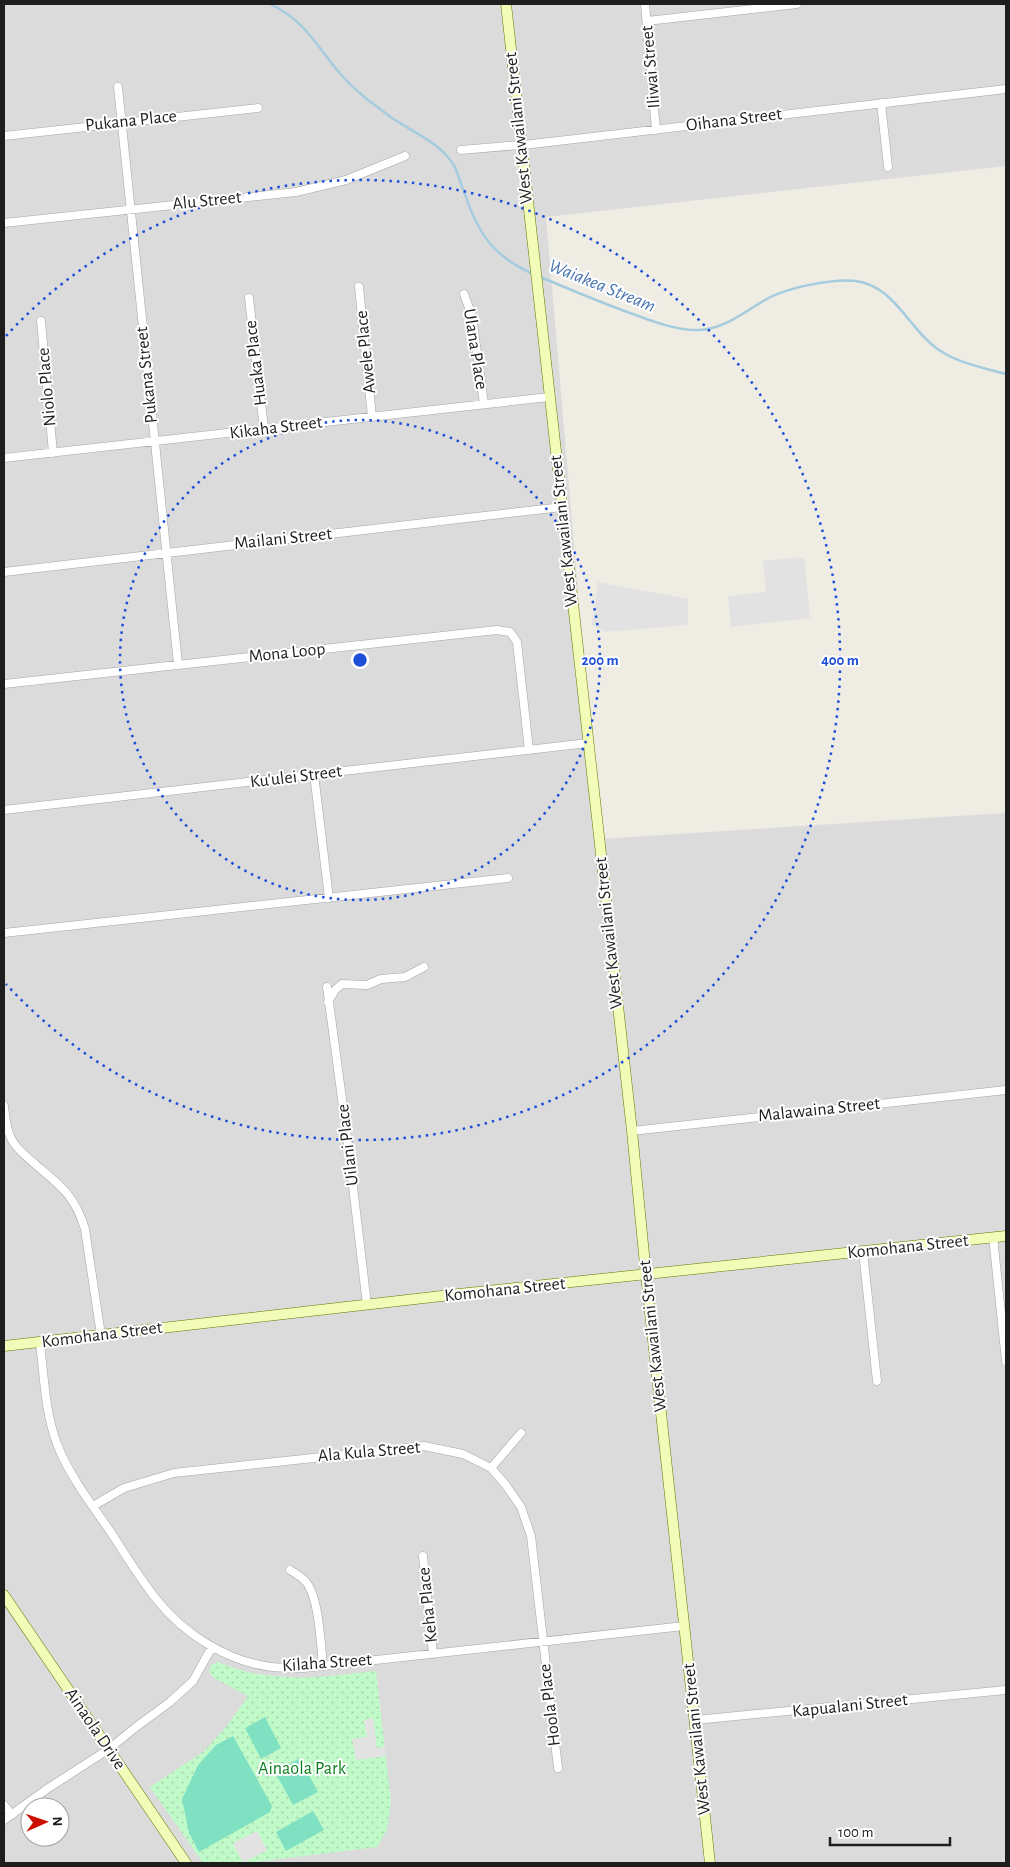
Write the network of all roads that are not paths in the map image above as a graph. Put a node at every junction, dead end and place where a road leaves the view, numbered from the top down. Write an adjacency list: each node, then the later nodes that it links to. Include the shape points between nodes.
1 (506, 4): 12 (street, West Kawailani Street)
2 (645, 4): 4 (street, Iliwai Street)
3 (798, 4): 4 (street)
4 (647, 21): 10 (street, Iliwai Street)
5 (118, 87): 9 (street, Pukana Street)
6 (1006, 89): 7 (street, Oihana Street)
7 (882, 103): 10 (street, Oihana Street); 15 (street)
8 (258, 108): 9 (street, Pukana Place)
9 (122, 122): 11 (street, Pukana Place); 16 (street, Pukana Street)
10 (656, 130): 12 (street, Oihana Street)
11 (4, 136)
12 (521, 145): 13 (street, Oihana Street); 22 (street, West Kawailani Street)
13 (461, 150)
14 (405, 156): 16 (street, Alu Street, via 346,180 312,189)
15 (888, 167)
16 (130, 209): 17 (street, Alu Street); 26 (street, Pukana Street)
17 (4, 223)
18 (359, 288): 24 (street, Awele Place)
19 (464, 294): 23 (street, Ulana Place, via 472,316)
20 (249, 298): 25 (street, Huaka Place)
21 (41, 321): 27 (street, Niolo Place)
22 (549, 397): 23 (street, Kikaha Street); 29 (street, West Kawailani Street)
23 (484, 404): 24 (street, Kikaha Street)
24 (372, 417): 25 (street, Kikaha Street)
25 (264, 429): 26 (street, Kikaha Street)
26 (154, 442): 27 (street, Kikaha Street); 30 (street, Pukana Street)
27 (53, 453): 28 (street, Kikaha Street)
28 (4, 458)
29 (562, 508): 30 (street, Mailani Street); 34 (street, West Kawailani Street)
30 (165, 552): 31 (street, Mailani Street); 32 (street, Pukana Street)
31 (4, 572)
32 (178, 664): 33 (street, Mona Loop); 35 (street, Mona Loop, via 497,630 510,632 517,642)
33 (4, 684)
34 (588, 744): 35 (street, Ku'ulei Street); 46 (street, West Kawailani Street)
35 (529, 750): 36 (street, Ku'ulei Street)
36 (314, 774): 37 (street, Ku'ulei Street); 39 (street)
37 (4, 810)
38 (508, 878): 39 (street)
39 (329, 898): 40 (street)
40 (4, 933)
41 (424, 967): 43 (street, via 405,977 381,979 367,985 342,984 334,990)
42 (327, 987): 43 (street, Uilani Place)
43 (328, 1002): 51 (street, Uilani Place)
44 (1006, 1090): 46 (street, Malawaina Street)
45 (4, 1106): 52 (street, via 10,1137 23,1154 67,1192 81,1215)
46 (632, 1131): 50 (street, West Kawailani Street)
47 (1006, 1236): 48 (street, Komohana Street)
48 (993, 1237): 49 (street, Komohana Street); 55 (street)
49 (863, 1252): 50 (street, Komohana Street); 56 (street)
50 (646, 1275): 51 (street, Komohana Street); 63 (street, West Kawailani Street)
51 (367, 1305): 52 (street, Komohana Street)
52 (101, 1335): 53 (street, Komohana Street)
53 (40, 1343): 54 (street, Komohana Street); 59 (street, Kilaha Street, via 48,1411 57,1444)
54 (4, 1346)
55 (1006, 1361)
56 (877, 1381)
57 (521, 1433): 58 (street)
58 (491, 1468): 59 (street, Ala Kula Street, via 463,1454 424,1446 174,1473 124,1488); 64 (street, Ala Kula Street, via 521,1507 531,1536)
59 (93, 1506): 65 (street, Kilaha Street, via 157,1600 183,1628)
60 (423, 1556): 66 (street, Keha Place)
61 (290, 1570): 67 (street, via 306,1582 315,1602)
62 (4, 1595): 70 (street, Ainaola Drive)
63 (684, 1626): 64 (street, Kilaha Street); 69 (street, West Kawailani Street)
64 (543, 1643): 66 (street, Kilaha Street); 71 (street, Hoola Place)
65 (212, 1647): 67 (street, Kilaha Street, via 241,1660 271,1667); 70 (street, via 193,1681)
66 (433, 1654): 67 (street, Kilaha Street)
67 (323, 1666)
68 (1006, 1690): 69 (street, Kapualani Street)
69 (695, 1720): 76 (street, West Kawailani Street)
70 (109, 1749): 73 (street); 75 (street, Ainaola Drive)
71 (558, 1768)
72 (4, 1805): 73 (street)
73 (12, 1815): 74 (street)
74 (4, 1820)
75 (186, 1863)
76 (710, 1863)

